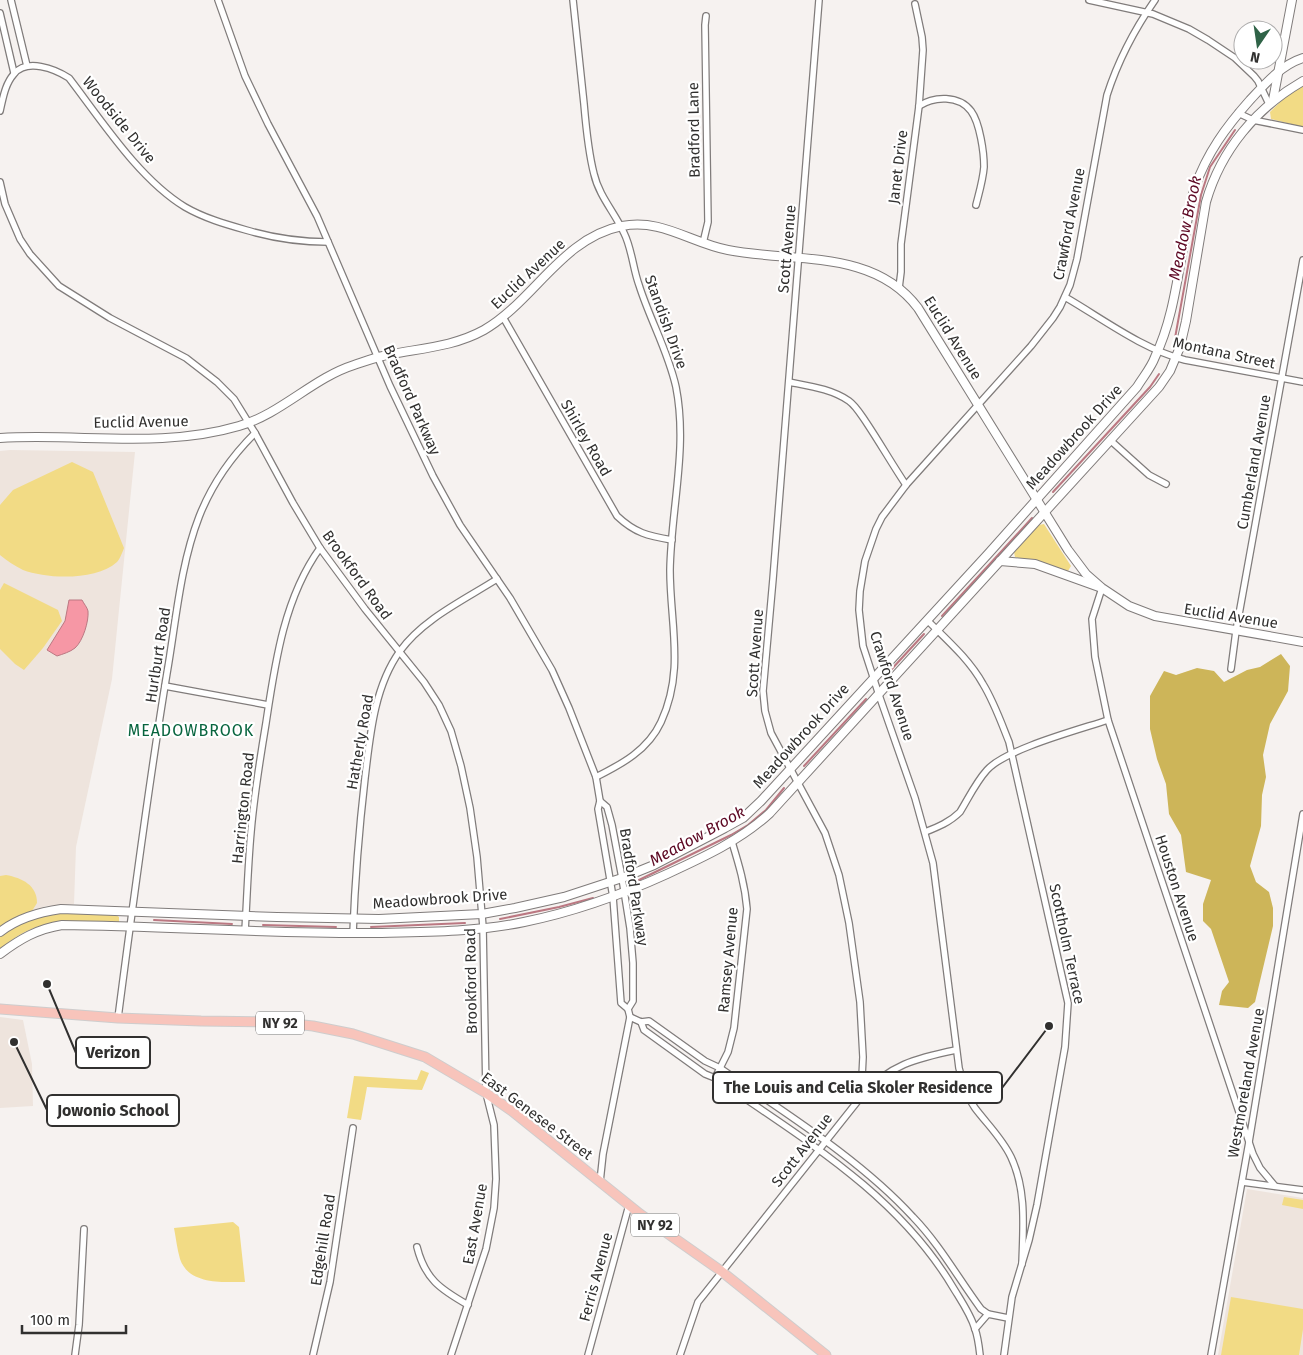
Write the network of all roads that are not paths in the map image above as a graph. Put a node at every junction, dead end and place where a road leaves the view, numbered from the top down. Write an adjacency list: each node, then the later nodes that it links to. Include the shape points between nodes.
1 (12, 0): 13 (street)
2 (218, 0): 27 (street, Bradford Parkway, via 245,76)
3 (573, 0): 26 (street, Standish Drive, via 594,175)
4 (819, 0): 29 (street, Scott Avenue)
5 (1089, 0): 10 (street)
6 (1155, 0): 10 (street, Crawford Avenue)
7 (1292, 0): 14 (street)
8 (915, 4): 19 (street, Janet Drive, via 923,50)
9 (0, 13): 15 (street)
10 (1146, 13): 17 (street, via 1173,22 1208,40 1241,64); 32 (street, Crawford Avenue, via 1127,44 1107,95 1077,259)
11 (706, 16): 28 (street, Bradford Lane, via 708,222)
12 (1303, 58): 14 (street, Meadowbrook Drive)
13 (27, 66): 15 (street); 27 (street, Woodside Drive, via 58,71 69,78 124,151 156,184 184,206 223,224 267,236)
14 (1278, 72): 17 (street, Meadowbrook Drive); 18 (street)
15 (14, 73): 20 (street)
16 (1303, 80): 18 (street, Meadowbrook Drive)
17 (1261, 88): 18 (street); 21 (street, Meadowbrook Drive)
18 (1271, 102): 22 (street, Meadowbrook Drive)
19 (919, 106): 25 (street, via 948,98 971,111 984,161); 31 (street, Janet Drive, via 901,244)
20 (0, 111)
21 (1238, 113): 22 (street); 34 (street, Meadowbrook Drive, via 1214,145 1195,188 1174,296)
22 (1253, 120): 23 (street); 36 (street, Meadowbrook Drive, via 1227,154 1212,183)
23 (1303, 130)
24 (0, 182): 41 (street, Brookford Road, via 5,204 20,238 59,286 197,365 234,399)
25 (976, 205)
26 (620, 226): 28 (street, Euclid Avenue, via 651,225); 33 (street, Euclid Avenue, via 573,250); 49 (street, Standish Drive, via 676,387 680,443)
27 (328, 242): 35 (street, Bradford Parkway)
28 (703, 242): 29 (street, Euclid Avenue, via 727,250)
29 (799, 259): 31 (street, Euclid Avenue, via 850,264 875,273); 38 (street, Scott Avenue)
30 (1303, 260): 37 (street, Cumberland Avenue)
31 (899, 288): 40 (street, Euclid Avenue, via 918,308)
32 (1065, 297): 34 (street, Montana Street); 40 (street, Crawford Avenue, via 1031,346)
33 (503, 317): 35 (street, Euclid Avenue, via 461,341); 49 (street, Shirley Road, via 617,516 638,533)
34 (1158, 351): 36 (street, Montana Street); 47 (street, Meadowbrook Drive, via 1137,386)
35 (379, 357): 41 (street, Euclid Avenue, via 334,373); 52 (street, Bradford Parkway, via 433,476 460,525)
36 (1176, 358): 37 (street, Montana Street); 44 (street, Meadowbrook Drive, via 1159,387)
37 (1282, 378): 39 (street, Montana Street); 56 (street, Cumberland Avenue)
38 (789, 382): 46 (street, via 849,401); 66 (street, Scott Avenue, via 763,691 771,733)
39 (1303, 382)
40 (978, 404): 46 (street, Crawford Avenue); 47 (street, Euclid Avenue)
41 (249, 423): 42 (street, Brookford Road); 43 (street, Euclid Avenue, via 194,436 156,439)
42 (255, 433): 50 (street, Brookford Road); 61 (street, Hurlburt Road, via 236,454 209,495 199,517 189,547)
43 (0, 438)
44 (1110, 440): 45 (street, via 1149,475); 48 (street, Meadowbrook Drive)
45 (1166, 484)
46 (906, 485): 60 (street, Crawford Avenue, via 882,517 865,561 860,591 860,626)
47 (1037, 498): 48 (street, Euclid Avenue); 54 (street, Meadowbrook Drive)
48 (1045, 511): 51 (street, Meadowbrook Drive); 53 (street, Euclid Avenue, via 1068,550 1086,574)
49 (672, 540): 67 (street, Standish Drive, via 670,570 675,652 671,694 661,722 645,746)
50 (320, 548): 58 (street, Brookford Road); 63 (street, Harrington Road, via 292,600)
51 (1000, 561): 53 (street, Euclid Avenue, via 1035,564); 55 (street, Meadowbrook Drive)
52 (497, 579): 58 (street, Hatherly Road, via 417,632); 67 (street, Bradford Parkway, via 552,670)
53 (1102, 588): 56 (street, Euclid Avenue, via 1129,606 1155,616); 64 (street, Houston Avenue, via 1092,619 1095,658)
54 (927, 620): 55 (street, Scottholm Terrace); 60 (street, Meadowbrook Drive)
55 (937, 630): 62 (street, Meadowbrook Drive); 65 (street, Scottholm Terrace, via 957,649 983,684 998,713)
56 (1236, 631): 57 (street, Euclid Avenue); 59 (street, Cumberland Avenue)
57 (1303, 642)
58 (400, 652): 78 (street, Brookford Road, via 434,697 451,731 462,766); 80 (street, Hatherly Road, via 379,695 368,755)
59 (1231, 669)
60 (873, 678): 62 (street, Crawford Avenue); 66 (street, Meadowbrook Drive)
61 (165, 686): 63 (street); 77 (street, Hurlburt Road)
62 (879, 695): 68 (street, Meadowbrook Drive); 71 (street, Crawford Avenue)
63 (268, 705): 79 (street, Harrington Road, via 251,832)
64 (1108, 720): 65 (street); 99 (street, Houston Avenue)
65 (1012, 754): 71 (street, via 985,771 954,818); 108 (street, Scottholm Terrace, via 1068,1003 1065,1047 1042,1176)
66 (790, 769): 68 (street, Scott Avenue); 73 (street, Meadowbrook Drive, via 743,818 654,865)
67 (596, 777): 69 (street, Bradford Parkway)
68 (798, 783): 72 (street, Meadowbrook Drive, via 753,828); 96 (street, Scott Avenue, via 825,833 849,923 860,1002)
69 (600, 801): 73 (street, Bradford Parkway, via 612,825); 74 (street, Bradford Parkway, via 598,809)
70 (1303, 814): 99 (street, Westmoreland Avenue)
71 (925, 832): 92 (street, Crawford Avenue, via 939,904)
72 (732, 842): 75 (street, Meadowbrook Drive); 93 (street, Ramsey Avenue, via 746,891 746,909 734,1028)
73 (622, 878): 74 (street, Meadowbrook Drive); 75 (street, Bradford Parkway)
74 (611, 882): 76 (street, Bradford Parkway); 78 (street, Meadowbrook Drive, via 564,897)
75 (625, 893): 76 (street, Meadowbrook Drive); 87 (street, Bradford Parkway, via 633,1001)
76 (613, 897): 82 (street, Meadowbrook Drive, via 524,922); 87 (street, Bradford Parkway, via 621,1003)
77 (131, 912): 79 (street, Meadowbrook Drive); 81 (street, Hurlburt Road); 84 (street, Meadowbrook Drive, via 61,909 21,919)
78 (482, 914): 80 (street, Meadowbrook Drive); 82 (street, Brookford Road)
79 (246, 916): 80 (street, Meadowbrook Drive); 83 (street, Harrington Road)
80 (354, 918): 85 (street, Hatherly Road)
81 (130, 927): 83 (street, Meadowbrook Drive); 86 (street, Meadowbrook Drive, via 52,927 32,932); 90 (street, Hurlburt Road)
82 (483, 927): 85 (street, Meadowbrook Drive); 95 (street, Brookford Road)
83 (245, 931): 85 (street, Meadowbrook Drive)
84 (0, 932)
85 (353, 933)
86 (0, 954)
87 (628, 1009): 89 (street, Bradford Parkway)
88 (0, 1010): 90 (main road, East Genesee Street / NY 92)
89 (630, 1017): 91 (street); 101 (street, Bradford Parkway)
90 (118, 1018): 95 (main road, East Genesee Street / NY 92, via 275,1022 331,1029 425,1057)
91 (641, 1022): 93 (street, via 649,1021); 94 (street, via 644,1030)
92 (956, 1050): 96 (street, via 901,1065 878,1078); 108 (street, Crawford Avenue, via 966,1092 997,1135 1017,1174 1023,1198)
93 (720, 1068): 94 (street, Ramsey Avenue); 98 (street)
94 (715, 1078): 100 (street)
95 (486, 1093): 101 (main road, East Genesee Street / NY 92); 110 (street, East Avenue, via 494,1125 494,1208 486,1249)
96 (861, 1096): 98 (street, Scott Avenue)
97 (353, 1128): 115 (street, Edgehill Road, via 330,1282)
98 (824, 1142): 100 (street, Scott Avenue); 111 (street, via 871,1176 913,1217 944,1254 980,1309)
99 (1249, 1142): 102 (street, Westmoreland Avenue); 103 (street, Houston Avenue, via 1260,1168)
100 (818, 1150): 109 (street, Scott Avenue); 113 (street, via 848,1171 905,1223 942,1268)
101 (600, 1182): 105 (main road, East Genesee Street / NY 92)
102 (1242, 1182): 103 (street); 122 (street, Westmoreland Avenue)
103 (1276, 1186): 104 (street)
104 (1303, 1190)
105 (629, 1206): 109 (main road, East Genesee Street / NY 92); 117 (street, Ferris Avenue)
106 (84, 1229): 114 (street)
107 (417, 1247): 110 (street, via 429,1276 448,1294)
108 (1022, 1264): 112 (street, Scottholm Terrace)
109 (722, 1272): 118 (street, Scott Avenue, via 695,1306); 119 (main road, East Genesee Street / NY 92)
110 (468, 1305): 116 (street, East Avenue)
111 (988, 1314): 112 (street); 113 (street)
112 (1008, 1318): 121 (street, Scottholm Terrace)
113 (975, 1329): 120 (street)
114 (75, 1355)
115 (313, 1355)
116 (451, 1355)
117 (588, 1355)
118 (680, 1355)
119 (826, 1355)
120 (980, 1355)
121 (1004, 1355)
122 (1211, 1355)

